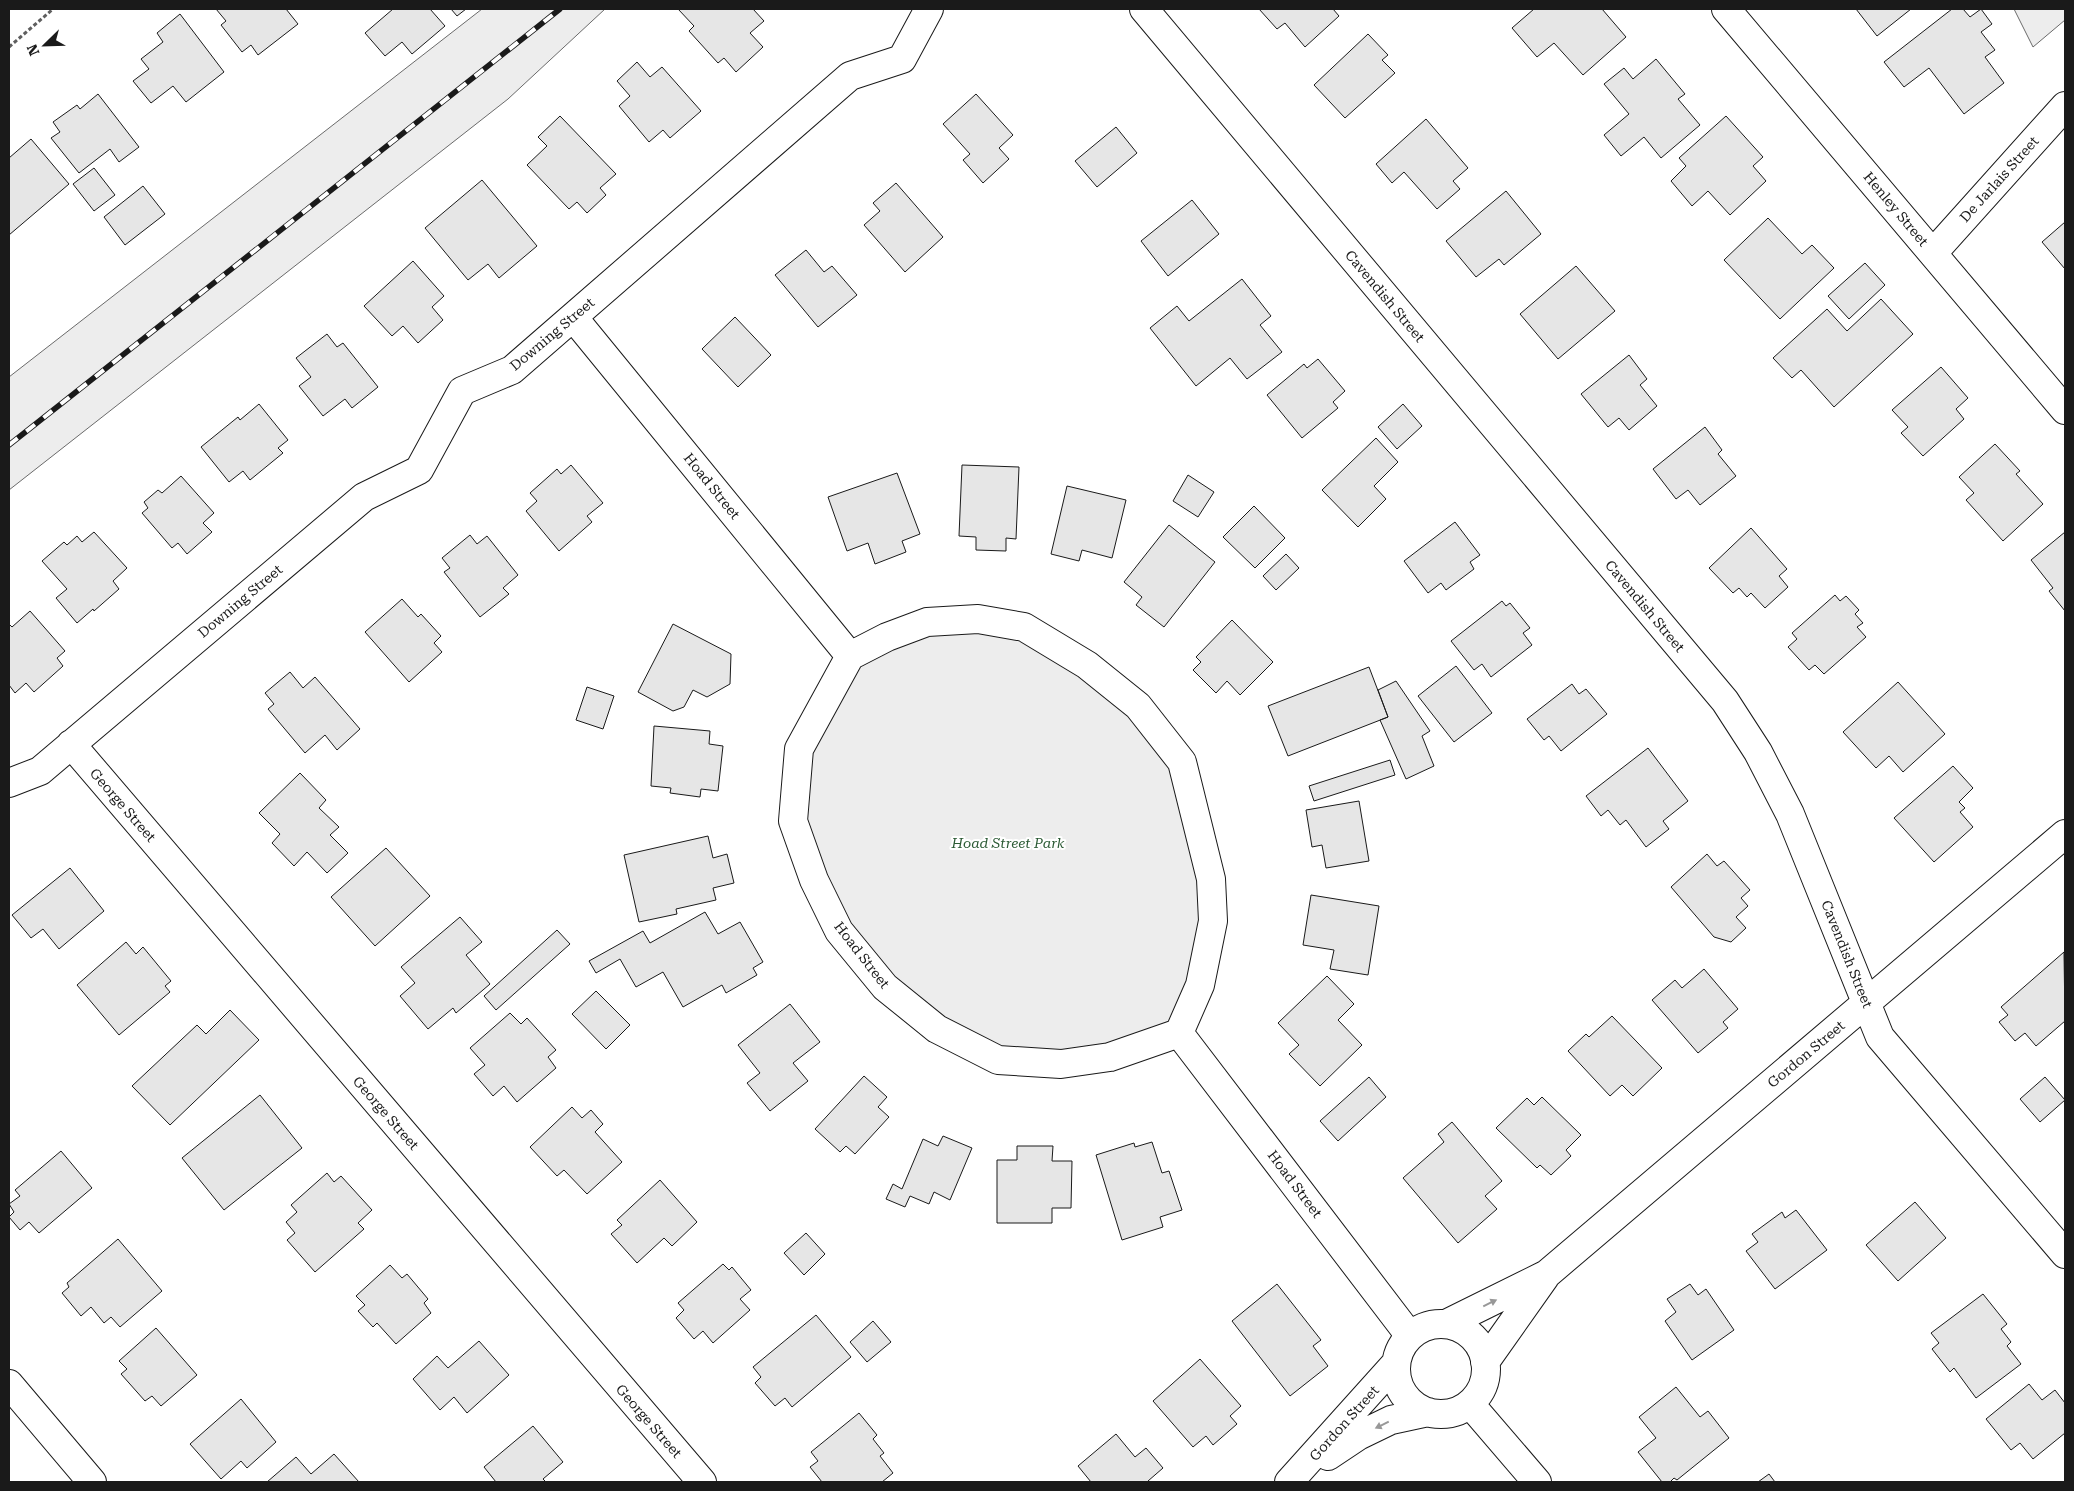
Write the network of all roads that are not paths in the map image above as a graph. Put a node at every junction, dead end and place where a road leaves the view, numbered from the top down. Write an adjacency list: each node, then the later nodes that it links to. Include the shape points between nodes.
1 (929, 9): 6 (street, Downing Street, via 902,60 850,76)
2 (1144, 9): 12 (street, Cavendish Street, via 1725,701 1758,752 1790,814)
3 (1726, 9): 5 (street, Henley Street)
4 (2065, 106): 5 (street, De Jarlais Street)
5 (1933, 252): 7 (street, Henley Street)
6 (573, 317): 8 (street, Hoad Street); 9 (street, Downing Street, via 512,370 462,391 419,470 364,497)
7 (2065, 410)
8 (850, 656): 13 (street, via 927,622 978,618 1024,627 1087,665 1138,706 1182,762 1211,878 1213,921 1200,985); 13 (street, Hoad Street, via 799,749 793,821 814,880 839,931 884,987 937,1029 998,1060 1061,1064 1110,1057)
9 (70, 744): 10 (street, Downing Street, via 40,771); 24 (street, George Street)
10 (9, 783)
11 (2065, 834): 12 (street, Gordon Street)
12 (1867, 1002): 14 (street, Cavendish Street, via 1880,1037); 15 (street, Gordon Street)
13 (1179, 1033): 17 (street, Hoad Street)
14 (2065, 1254)
15 (1547, 1274): 16 (street, Gordon Street, one-way to 15); 18 (street, Gordon Street)
16 (1446, 1324): 17 (street, via 1426,1326); 18 (street, via 1472,1336)
17 (1410, 1336): 19 (street, via 1403,1344)
18 (1485, 1362): 21 (street, via 1481,1389)
19 (1396, 1363): 22 (street, via 1397,1376 1407,1399); 25 (street, Gordon Street)
20 (9, 1384): 23 (street)
21 (1470, 1404): 22 (street, via 1446,1414); 26 (street)
22 (1428, 1412): 25 (street, Gordon Street, one-way to 25, via 1391,1420 1358,1436)
23 (92, 1482)
24 (702, 1482)
25 (1290, 1482)
26 (1537, 1482)

